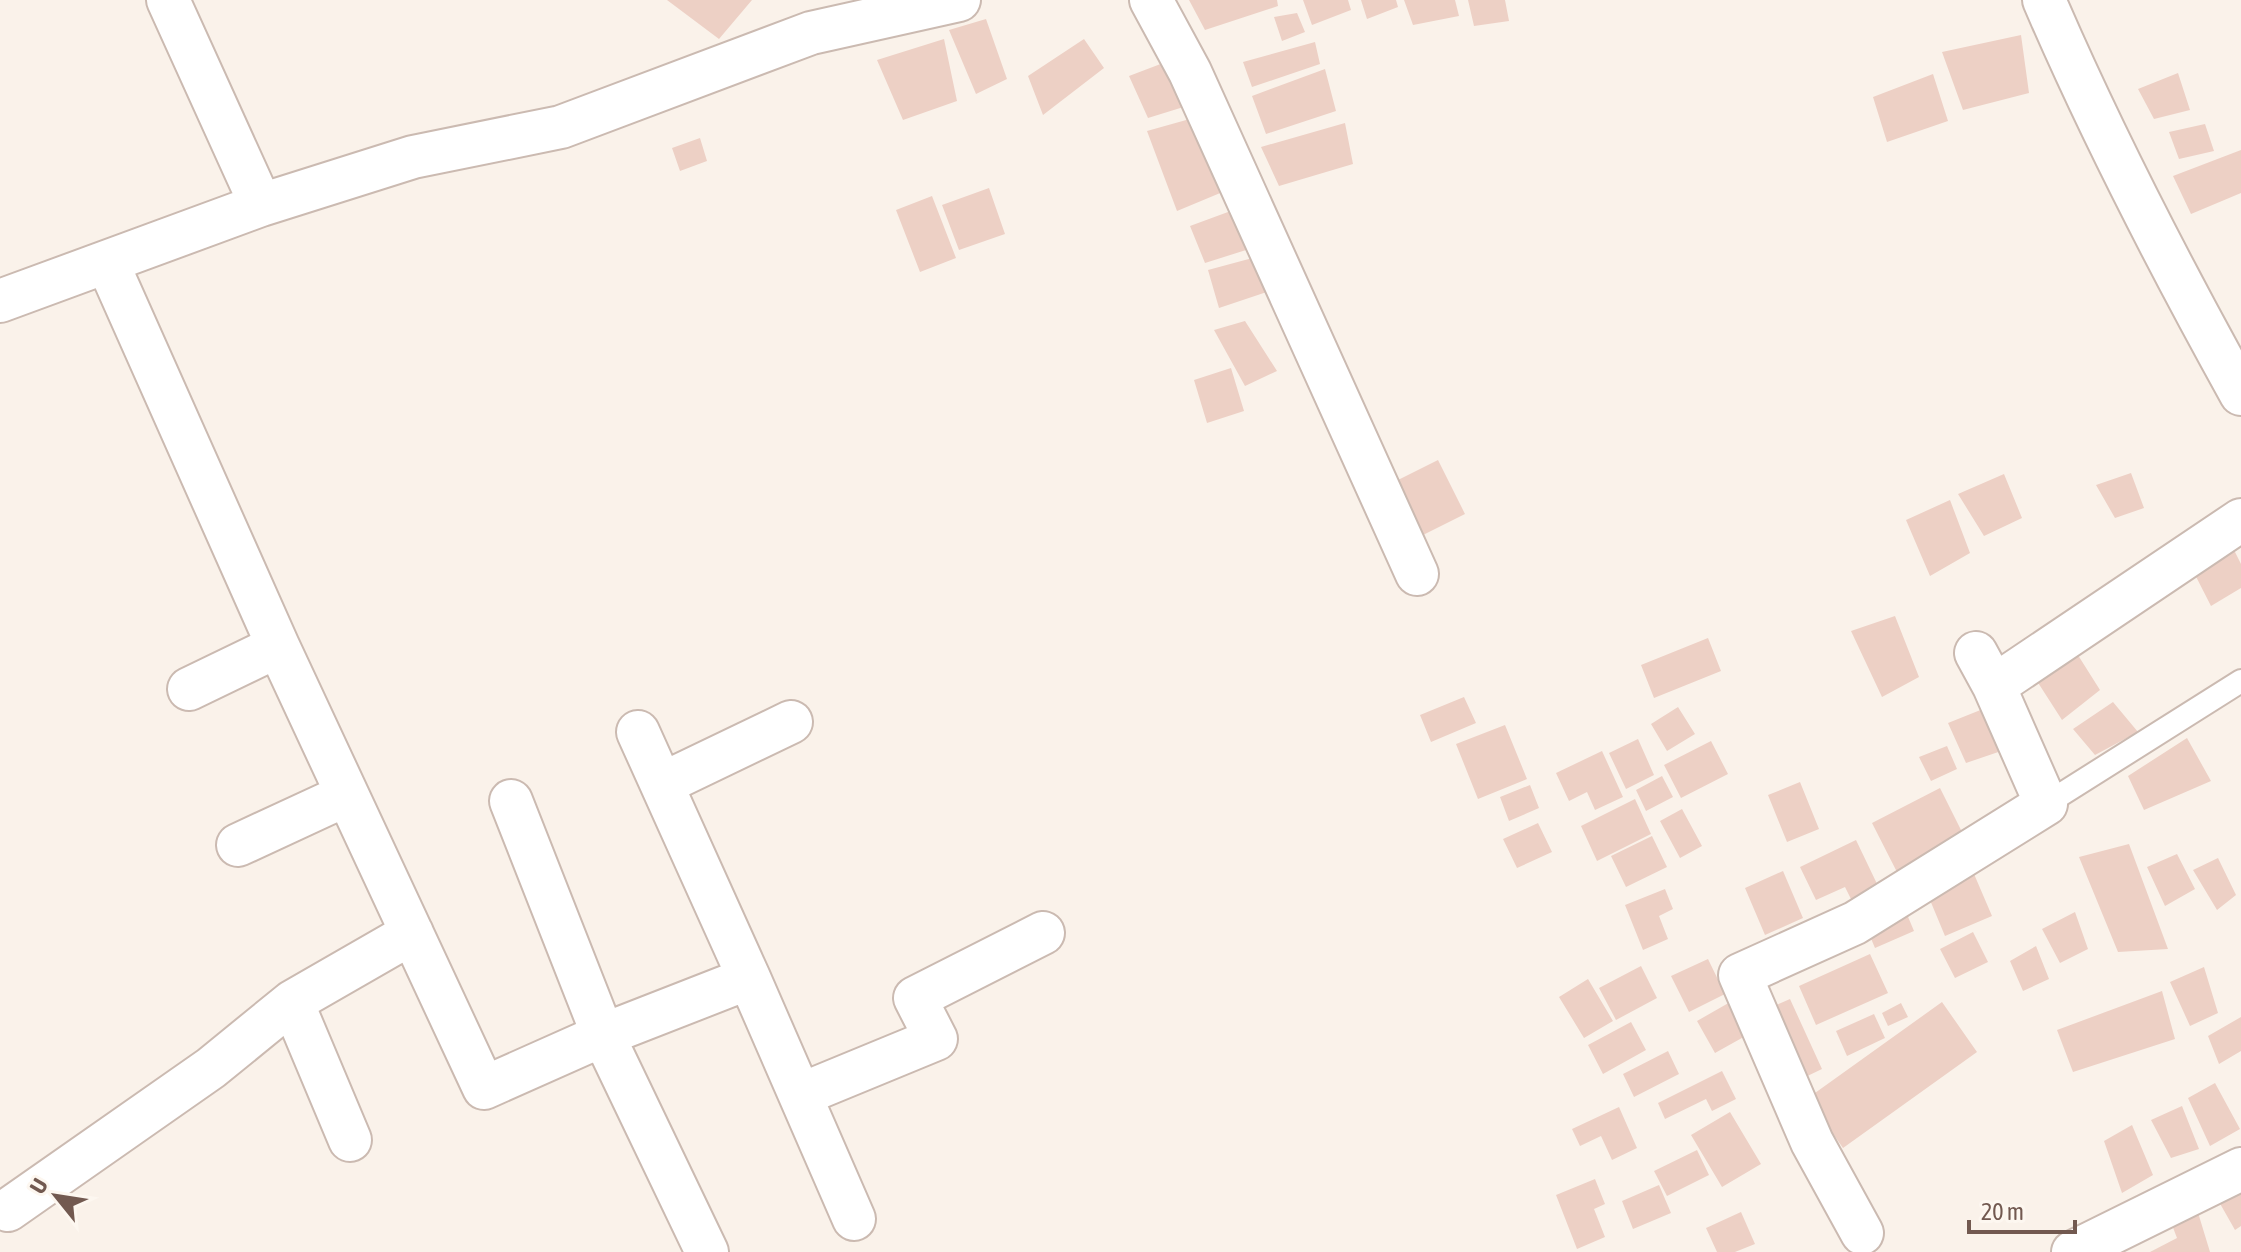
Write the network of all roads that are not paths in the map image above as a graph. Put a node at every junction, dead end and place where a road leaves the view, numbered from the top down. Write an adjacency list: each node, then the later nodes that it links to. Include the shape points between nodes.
1 (168, 0): 5 (street)
2 (959, 0): 5 (street, via 811,33 561,127 413,157)
3 (1151, 0): 10 (street, via 1190,72)
4 (2044, 0): 8 (street, via 2178,280)
5 (261, 205): 6 (street)
6 (107, 262): 7 (street); 11 (street)
7 (0, 301)
8 (2241, 394)
9 (2241, 520): 19 (street, via 1985,670)
10 (1417, 574)
11 (278, 646): 13 (street); 17 (street)
12 (2241, 681): 19 (lane)
13 (189, 689)
14 (791, 722): 16 (street)
15 (638, 732): 16 (street)
16 (662, 784): 23 (street)
17 (346, 795): 20 (street); 21 (street)
18 (511, 801): 25 (street)
19 (2046, 804): 31 (street, via 1855,923 1740,975 1812,1142)
20 (238, 845)
21 (412, 933): 24 (street); 25 (street, via 484,1088)
22 (1043, 933): 26 (street, via 915,998 936,1039)
23 (749, 978): 25 (street); 26 (street)
24 (292, 1002): 27 (street); 29 (street, via 211,1068)
25 (603, 1035): 32 (street)
26 (800, 1095): 30 (street)
27 (350, 1140)
28 (2241, 1169): 33 (street)
29 (8, 1210)
30 (854, 1219)
31 (1862, 1233)
32 (707, 1252)
33 (2073, 1252)

